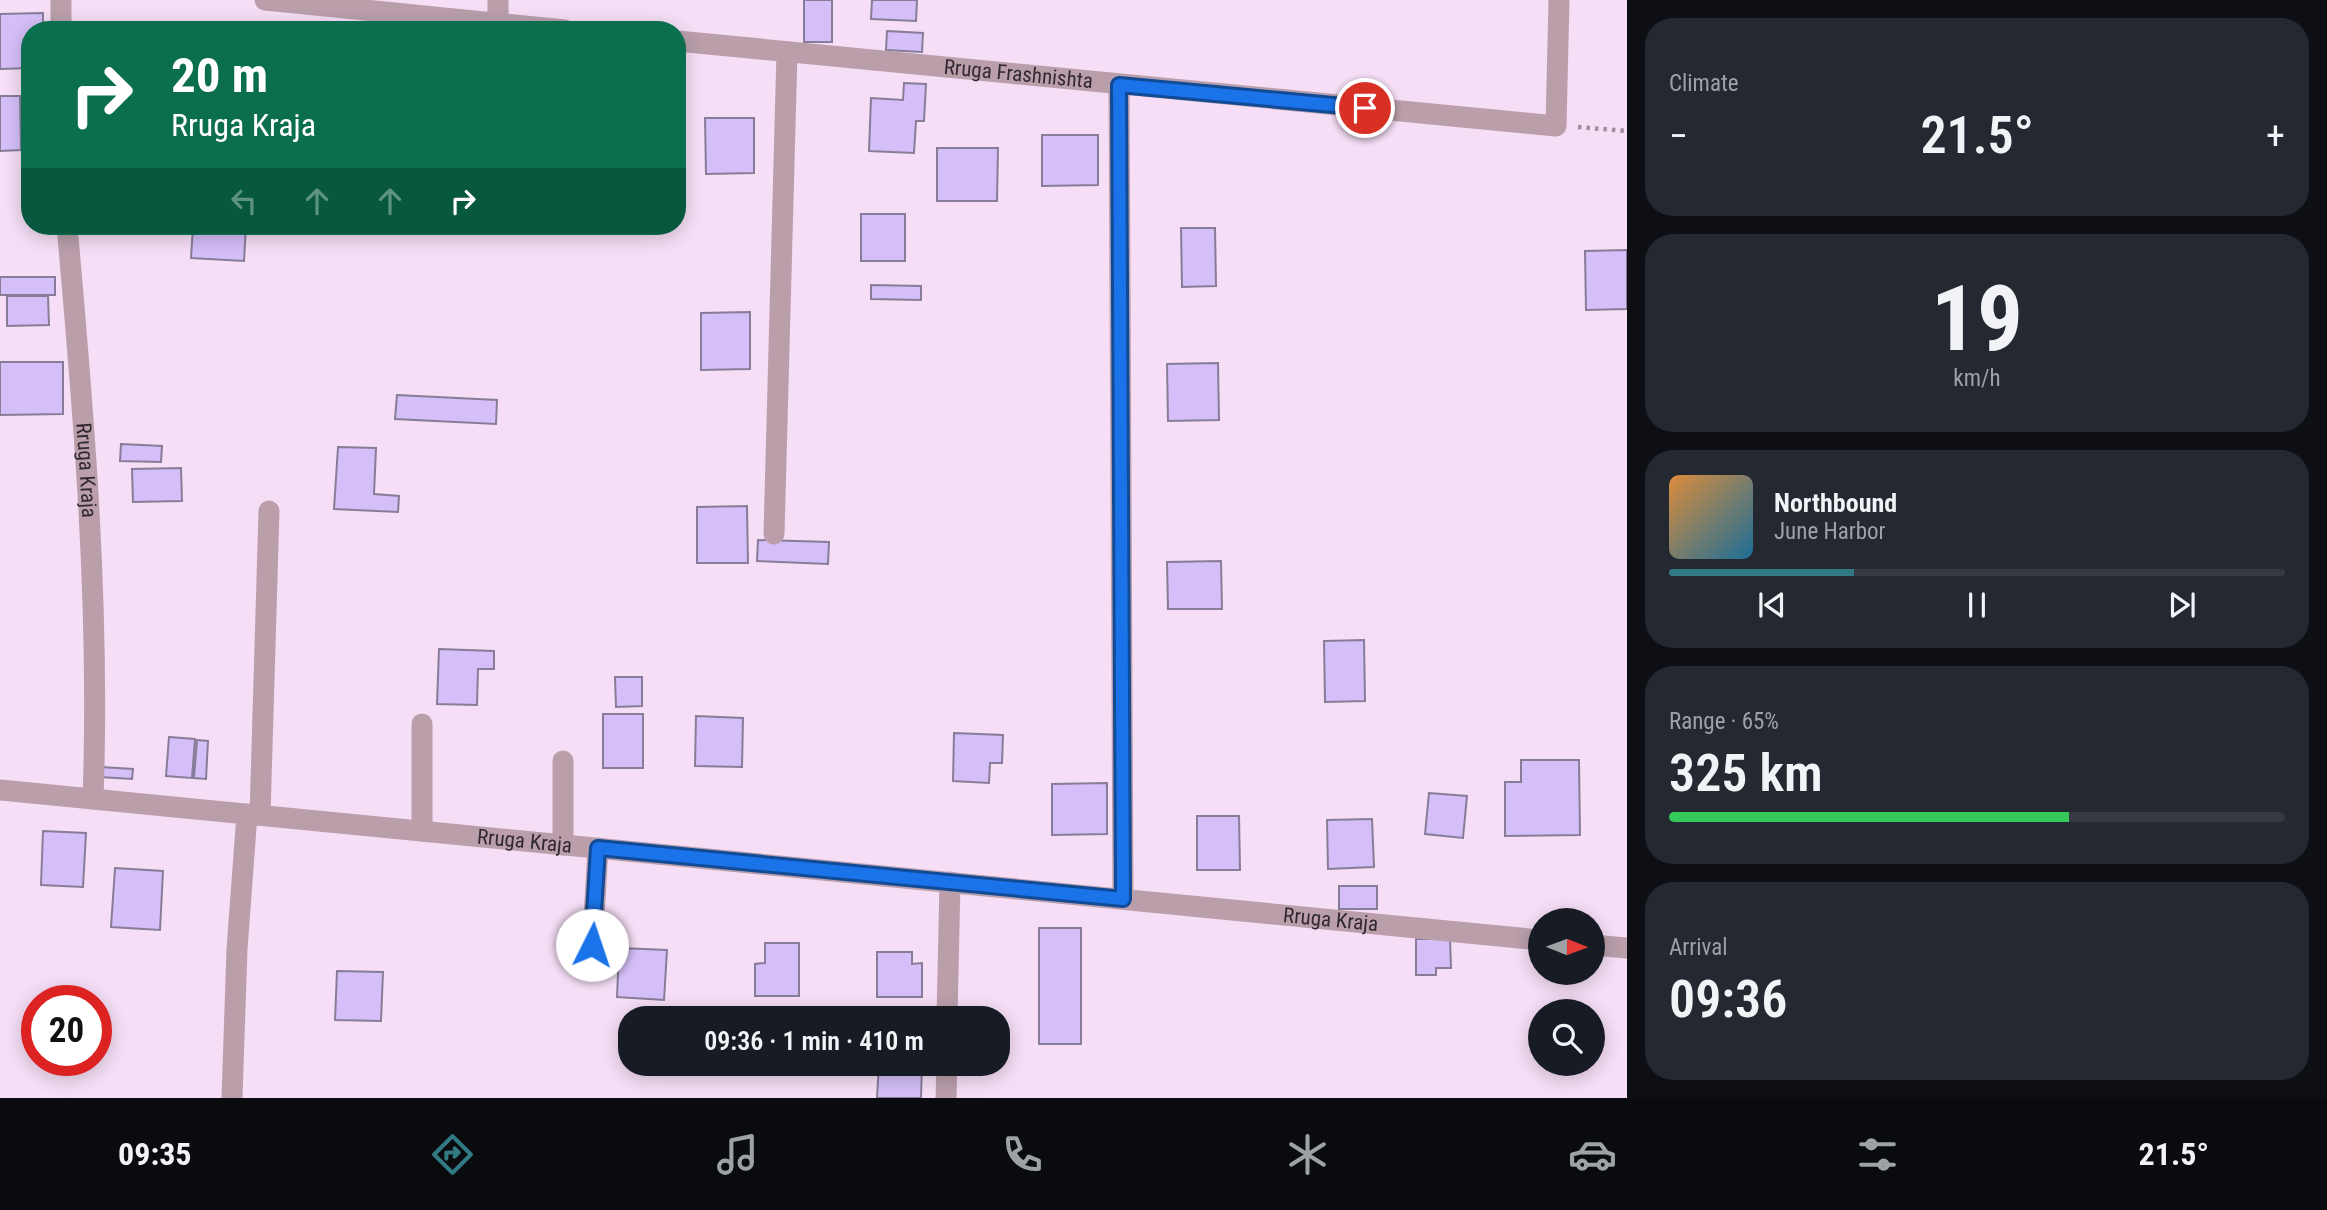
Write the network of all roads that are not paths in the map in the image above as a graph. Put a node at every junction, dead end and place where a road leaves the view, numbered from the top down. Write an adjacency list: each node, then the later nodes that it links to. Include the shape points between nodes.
1 (61, 0): 5 (street)
2 (265, 0): 6 (street)
3 (498, 0): 7 (street)
4 (1559, 0): 10 (street, Rruga Frashnishta, via 1556,126)
5 (61, 21)
6 (478, 21)
7 (498, 21)
8 (686, 42): 9 (street, Rruga Frashnishta)
9 (788, 52): 10 (street, Rruga Frashnishta); 13 (street)
10 (1119, 85): 23 (street)
11 (68, 235): 17 (street, Rruga Kraja, via 89,517 96,727)
12 (270, 510): 18 (street)
13 (774, 534)
14 (422, 724): 19 (street)
15 (563, 761): 20 (street)
16 (0, 790): 17 (street, Rruga Kraja)
17 (93, 799): 18 (street, Rruga Kraja)
18 (253, 815): 19 (street, Rruga Kraja); 30 (street, via 237,950)
19 (422, 831): 20 (street, Rruga Kraja)
20 (562, 845): 21 (street, Rruga Kraja)
21 (598, 848): 22 (street, Rruga Kraja); 27 (street)
22 (950, 882): 23 (street, Rruga Kraja); 28 (street)
23 (1123, 899): 24 (street, Rruga Kraja)
24 (1528, 939)
25 (1605, 946): 26 (street)
26 (1627, 948)
27 (590, 970)
28 (947, 1006)
29 (947, 1076): 31 (street)
30 (232, 1098)
31 (946, 1098)

